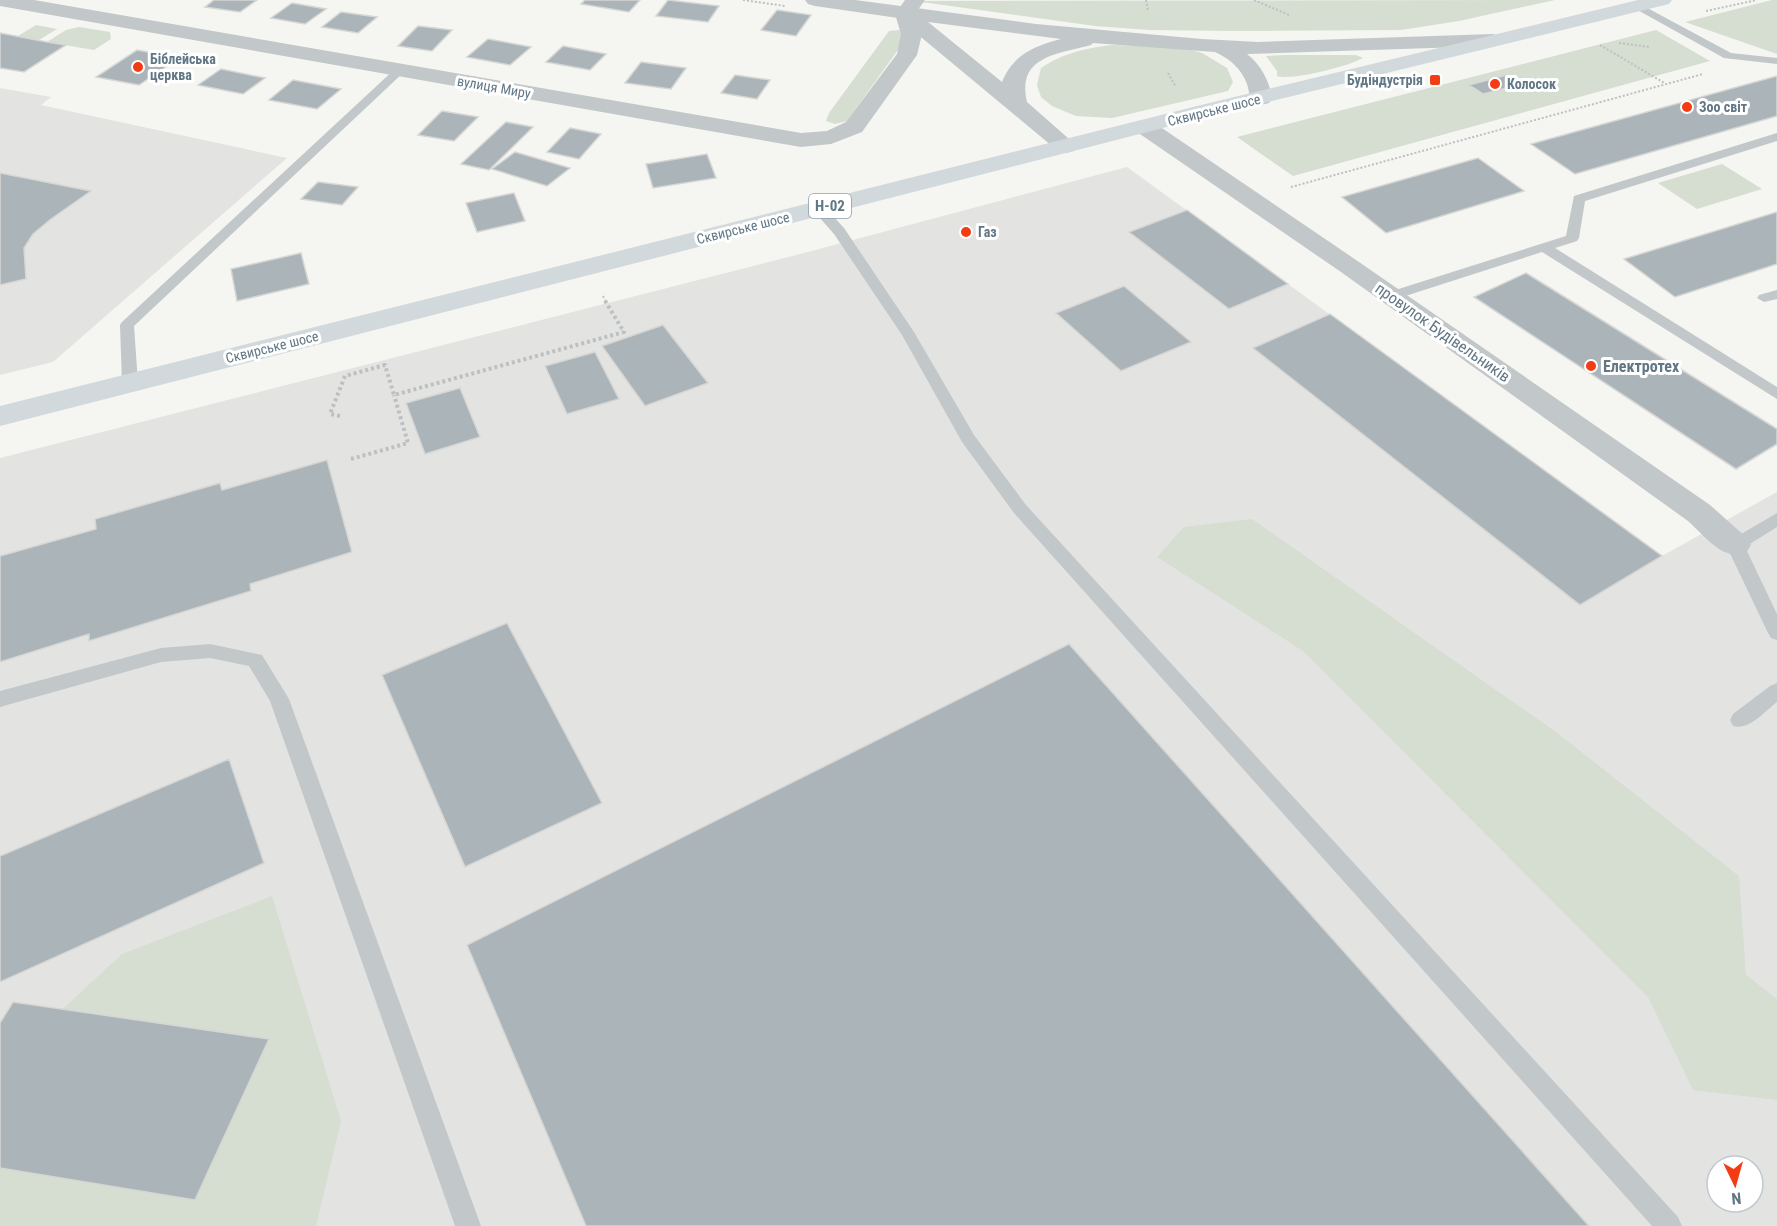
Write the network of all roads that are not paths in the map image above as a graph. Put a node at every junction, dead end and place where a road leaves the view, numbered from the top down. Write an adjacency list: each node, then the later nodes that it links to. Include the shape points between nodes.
1 (0, 0): 10 (street, вулиця Миру)
2 (815, 0): 5 (street)
3 (1662, 0): 4 (main road, Сквирське шосе / Н-02)
4 (1638, 6): 7 (main road, Сквирське шосе / Н-02); 9 (lane, via 1728,56)
5 (910, 7): 6 (street); 10 (street, вулиця Миру, via 913,42 907,56 854,127 831,137 801,140); 12 (street)
6 (1107, 37): 8 (street); 12 (street, via 1045,50 1021,65 1012,82)
7 (1493, 40): 8 (street); 11 (main road, Сквирське шосе / Н-02)
8 (1221, 46): 11 (street, via 1235,53 1253,71)
9 (1777, 61)
10 (400, 70): 19 (lane, via 127,325)
11 (1261, 98): 13 (main road, Сквирське шосе / Н-02)
12 (1016, 104): 15 (street)
13 (1145, 127): 15 (main road, Сквирське шосе / Н-02); 18 (street, провулок Будівельників)
14 (1777, 137): 17 (lane, via 1579,199 1572,238)
15 (1066, 146): 16 (main road, Сквирське шосе / Н-02)
16 (819, 209): 19 (main road, Сквирське шосе / Н-02); 29 (lane, via 846,241 909,335 968,438 1020,509)
17 (1545, 248): 18 (lane); 20 (lane)
18 (1390, 296): 23 (street, провулок Будівельників, via 1699,513)
19 (130, 383): 21 (main road, Сквирське шосе / Н-02)
20 (1777, 394)
21 (0, 416)
22 (1777, 519): 23 (lane)
23 (1735, 545): 24 (lane)
24 (1777, 633)
25 (1777, 691): 27 (lane)
26 (0, 699): 28 (lane, via 161,655 210,651 255,660 279,699)
27 (1740, 720)
28 (468, 1226)
29 (1669, 1226)

